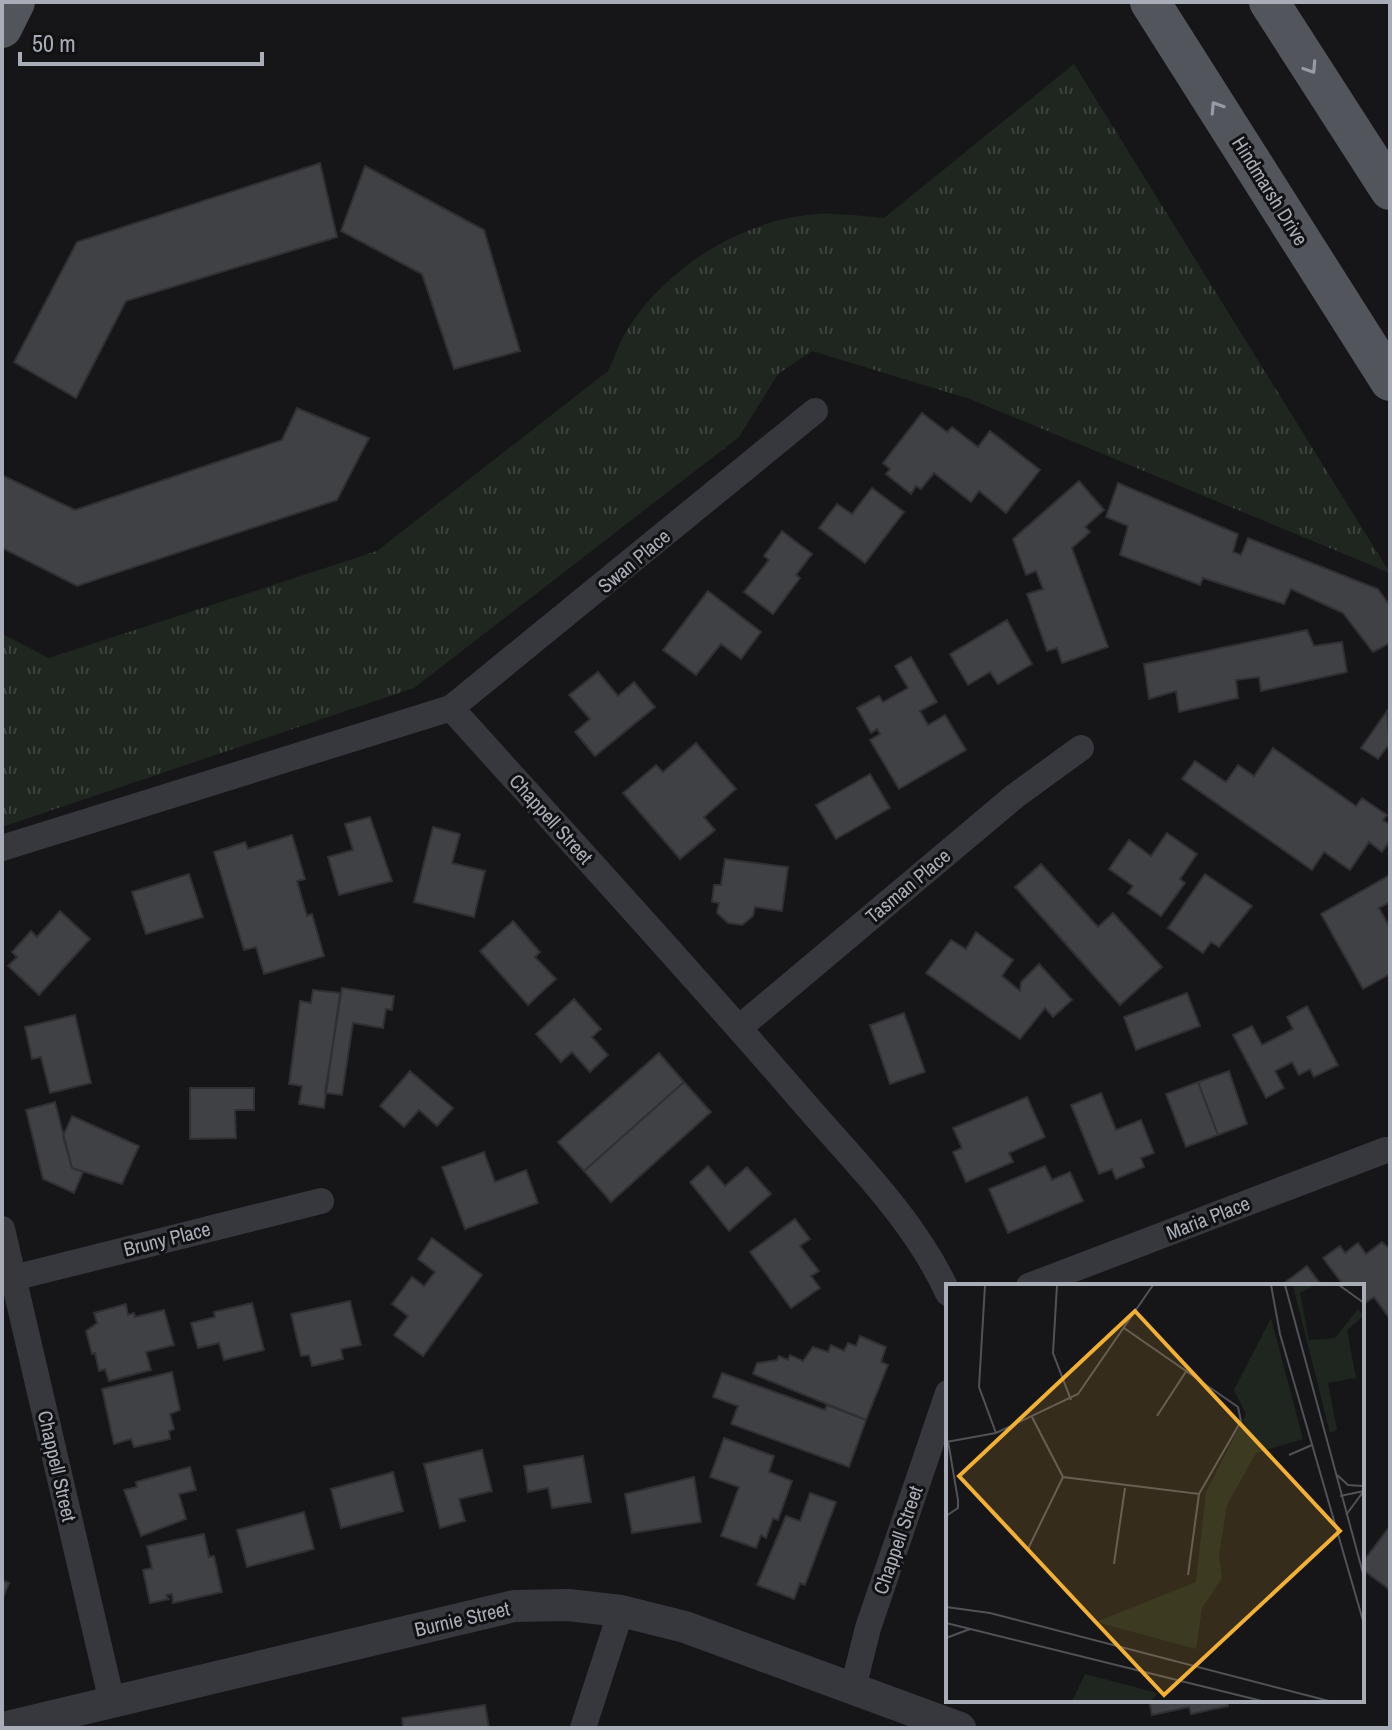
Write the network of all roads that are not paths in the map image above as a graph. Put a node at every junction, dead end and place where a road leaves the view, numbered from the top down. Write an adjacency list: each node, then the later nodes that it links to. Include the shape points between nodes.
1 (15, 2): 4 (main road)
2 (1150, 2): 6 (main road, Hindmarsh Drive, one-way to 2)
3 (1269, 2): 5 (main road, one-way to 5)
4 (2, 28)
5 (1390, 190)
6 (1390, 381)
7 (815, 411): 8 (street, Swan Place)
8 (451, 708): 10 (street); 11 (street, Chappell Street)
9 (1081, 748): 11 (street, Tasman Place, via 1015,796)
10 (2, 848)
11 (739, 1028): 17 (street, Chappell Street, via 905,1221)
12 (1386, 1150): 16 (street, Maria Place)
13 (321, 1201): 15 (street, Bruny Place)
14 (2, 1229): 15 (street, Chappell Street)
15 (13, 1278): 21 (street, Chappell Street)
16 (1034, 1284)
17 (946, 1289)
18 (946, 1399): 20 (street, Chappell Street, via 868,1628)
19 (621, 1611): 20 (street, Burnie Street, via 685,1627); 21 (street, Burnie Street, via 514,1606); 23 (street)
20 (853, 1688): 24 (street, Burnie Street)
21 (112, 1702): 22 (street, Burnie Street)
22 (3, 1728)
23 (583, 1728)
24 (960, 1728)

